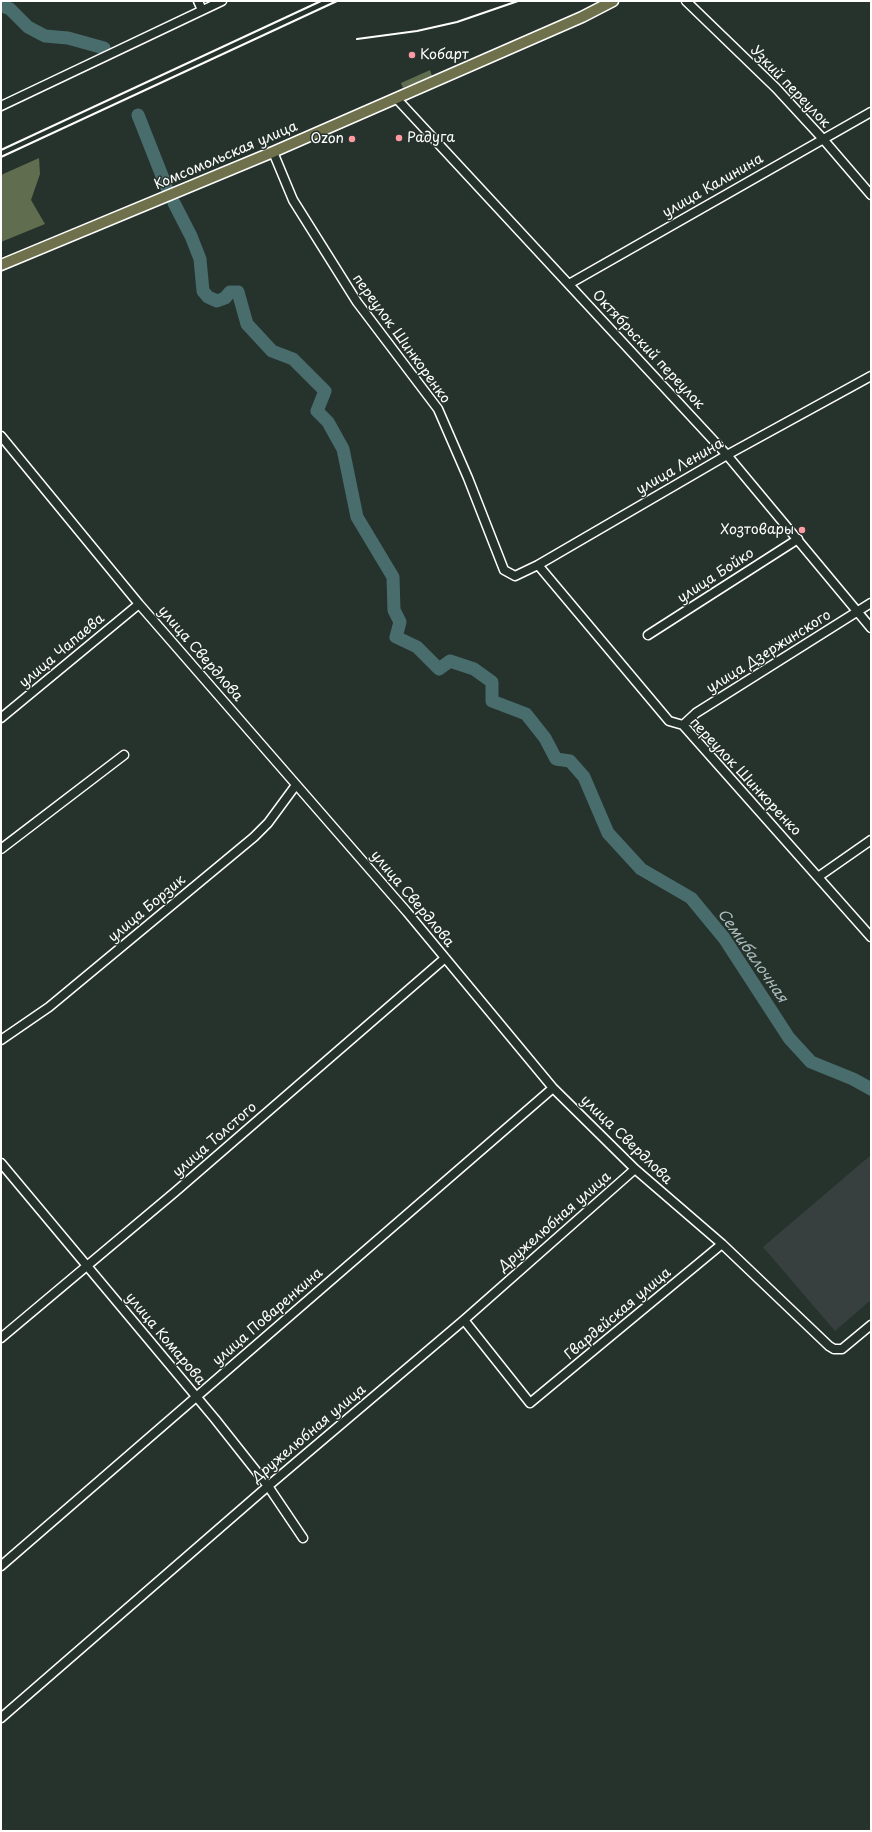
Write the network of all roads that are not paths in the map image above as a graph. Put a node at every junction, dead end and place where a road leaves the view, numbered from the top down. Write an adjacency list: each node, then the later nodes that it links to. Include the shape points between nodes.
1 (198, 1): 5 (street)
2 (222, 1): 5 (street)
3 (613, 1): 6 (main road, Комсомольская улица)
4 (686, 1): 9 (street, Узкий переулок, via 776,88)
5 (202, 10): 7 (street)
6 (396, 98): 10 (main road, Комсомольская улица); 13 (street, Октябрьский переулок)
7 (1, 106)
8 (871, 112): 9 (street, улица Калинина)
9 (823, 139): 11 (street, Узкий переулок); 13 (street, улица Калинина)
10 (273, 152): 12 (main road, Комсомольская улица); 19 (street, переулок Шинкоренко, via 293,200 357,302 438,409)
11 (871, 195)
12 (1, 265)
13 (569, 284): 16 (street, Октябрьский переулок)
14 (871, 376): 16 (street, улица Ленина)
15 (1, 436): 21 (street, улица Свердлова)
16 (727, 455): 17 (street, Октябрьский переулок); 18 (street, улица Ленина)
17 (798, 539): 22 (street, Октябрьский переулок); 24 (street, улица Бойко)
18 (538, 565): 19 (street, улица Ленина, via 515,576); 26 (street, переулок Шинкоренко, via 669,721)
19 (504, 570)
20 (871, 603): 22 (street, улица Дзержинского)
21 (139, 604): 25 (street, улица Чапаева); 28 (street, улица Свердлова)
22 (858, 611): 23 (street, Октябрьский переулок); 26 (street, улица Дзержинского, via 696,713)
23 (871, 628)
24 (648, 635)
25 (1, 718)
26 (683, 725): 31 (street, переулок Шинкоренко)
27 (124, 755): 30 (street)
28 (296, 785): 33 (street, улица Свердлова, via 407,912); 34 (street, улица Борзик, via 254,837 49,1007)
29 (871, 840): 31 (street)
30 (1, 849)
31 (818, 877): 32 (street, переулок Шинкоренко)
32 (871, 937)
33 (444, 959): 35 (street, улица Свердлова); 39 (street, улица Толстого)
34 (1, 1040)
35 (553, 1088): 37 (street, улица Свердлова); 43 (street, улица Поваренкина)
36 (1, 1163): 39 (street, улица Комарова)
37 (634, 1169): 38 (street, улица Свердлова); 40 (street, Дружелюбная улица)
38 (722, 1244): 40 (street, Гвардейская улица, via 530,1403); 41 (street, улица Свердлова, via 834,1349 842,1349)
39 (87, 1265): 42 (street, улица Толстого); 43 (street, улица Комарова)
40 (464, 1320): 44 (street, Дружелюбная улица)
41 (871, 1325)
42 (1, 1338)
43 (196, 1396): 44 (street, улица Комарова); 46 (street, улица Поваренкина)
44 (268, 1486): 45 (street, улица Комарова); 47 (street, Дружелюбная улица)
45 (303, 1538)
46 (1, 1566)
47 (1, 1718)

